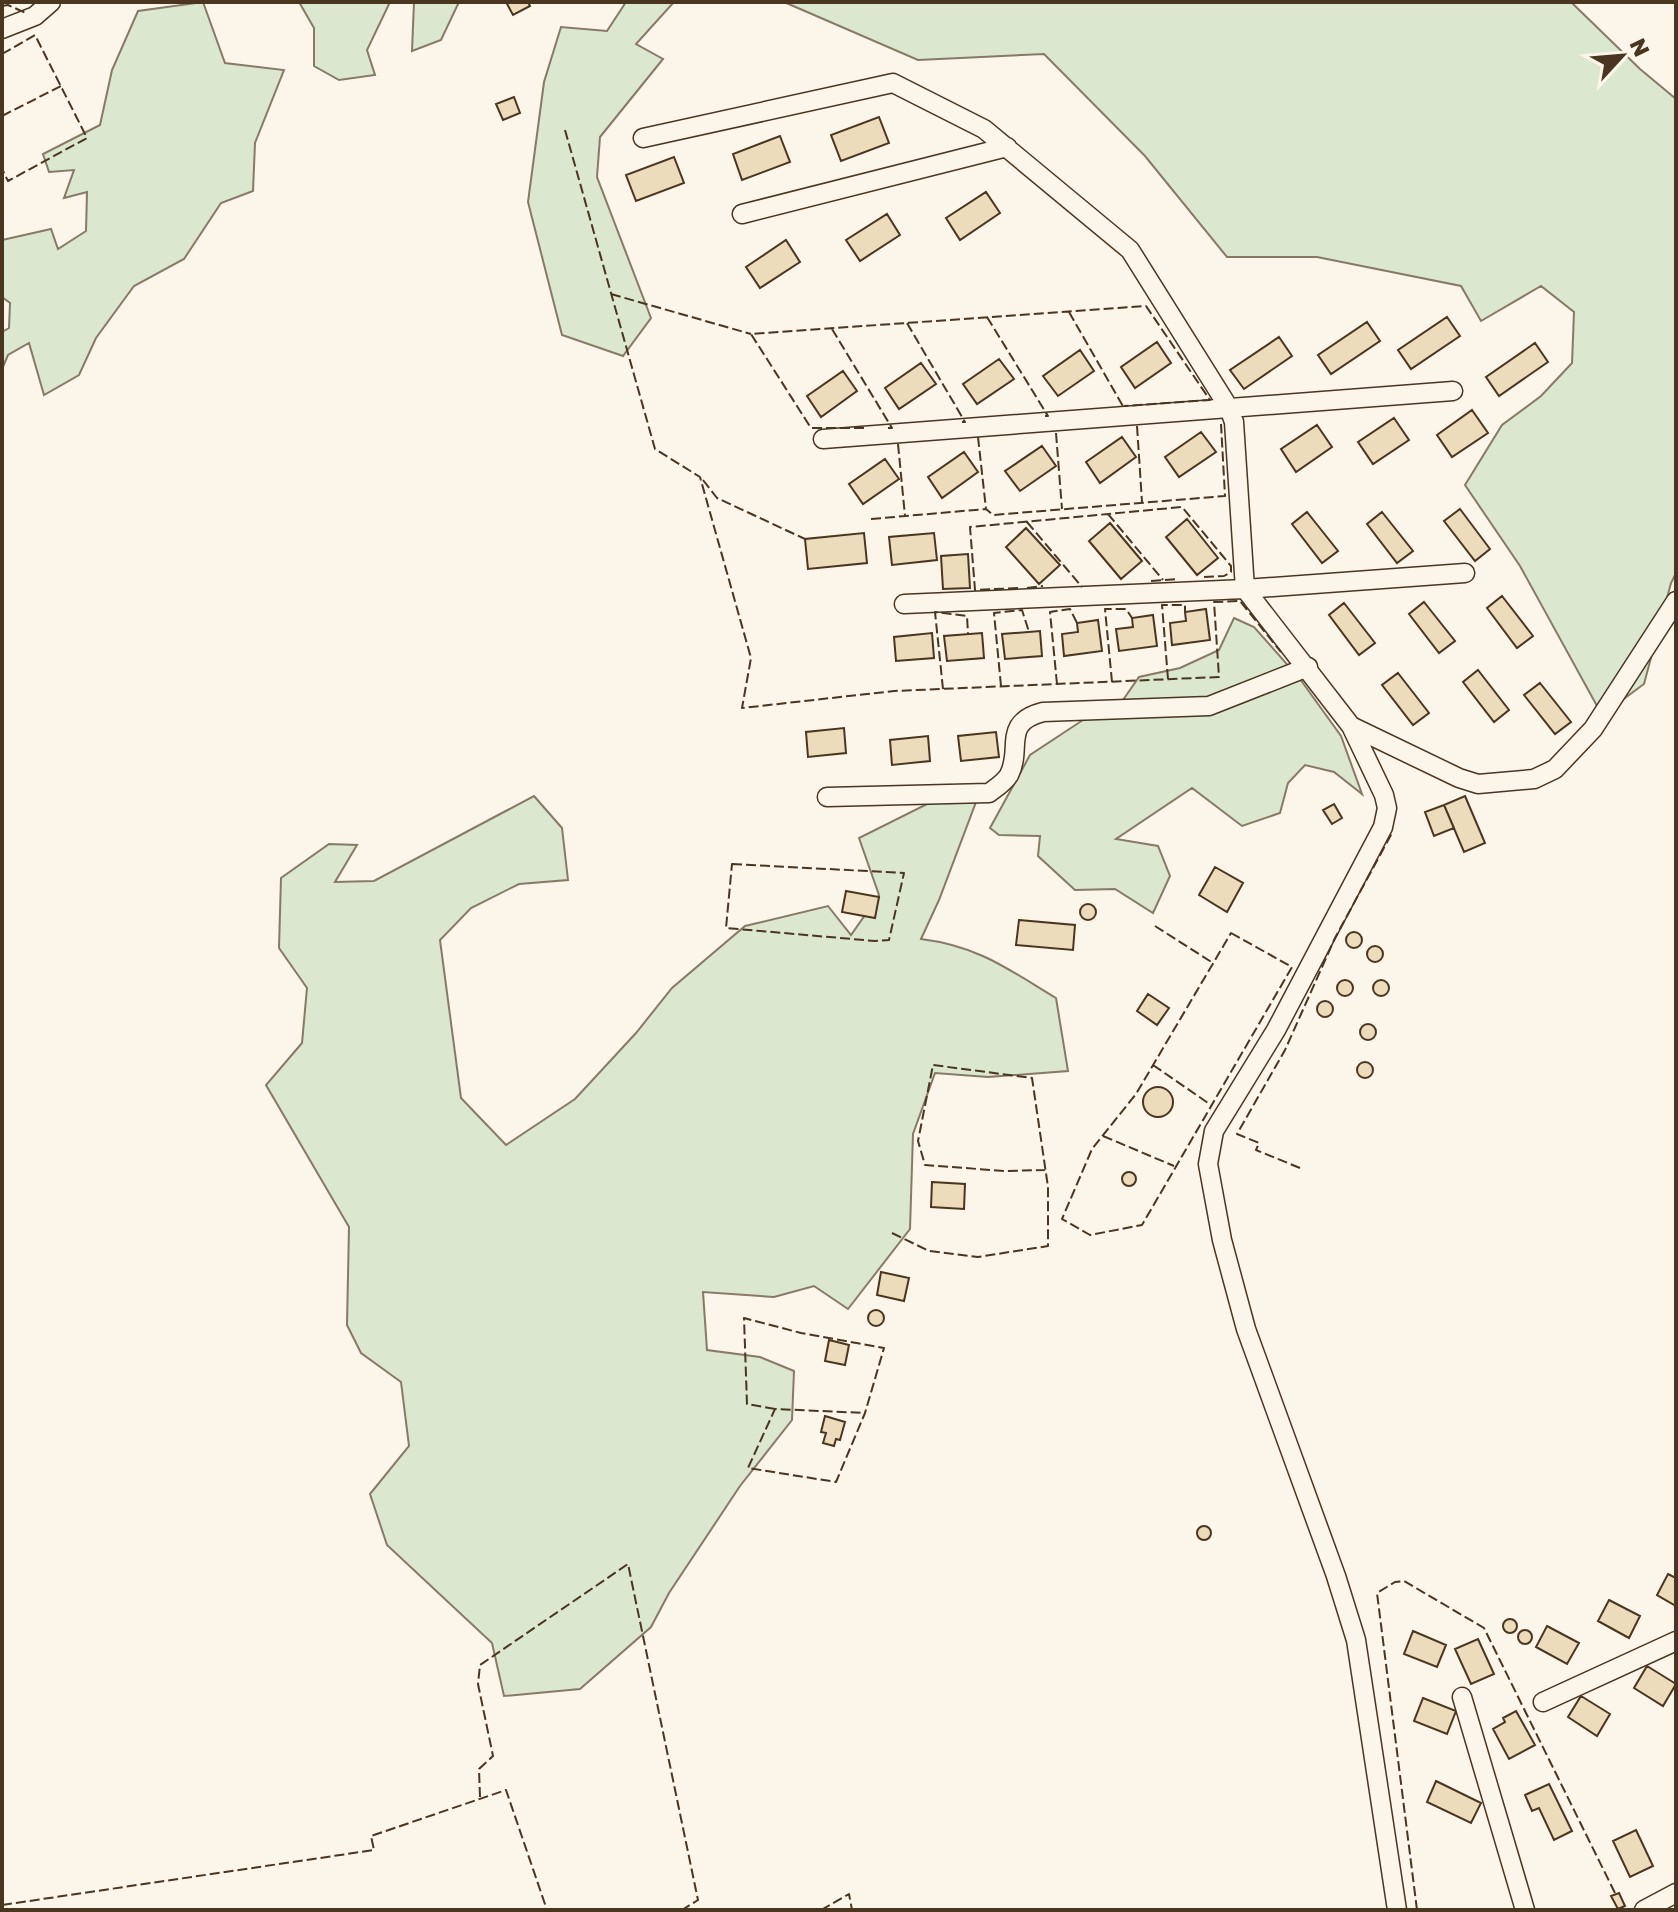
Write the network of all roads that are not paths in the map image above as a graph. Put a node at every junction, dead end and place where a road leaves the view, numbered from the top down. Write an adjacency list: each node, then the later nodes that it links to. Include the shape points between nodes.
1 (51, 2): 2 (street, via 35,16)
2 (2, 29)
3 (643, 138): 4 (street, via 893,83 984,129)
4 (1007, 147): 5 (street); 7 (street, via 1130,250)
5 (742, 214)
6 (1453, 391): 7 (street)
7 (1229, 408): 8 (street); 10 (street)
8 (823, 439)
9 (1465, 573): 10 (street)
10 (1245, 589): 12 (street); 13 (street)
11 (1676, 601): 14 (street, via 1593,729 1555,769 1534,779 1478,784)
12 (904, 604)
13 (1308, 667): 14 (street); 15 (street, via 1209,706 1029,715 1019,724 1011,771 989,793)
14 (1351, 726): 20 (street, via 1384,795 1383,827 1276,1030 1214,1131 1208,1164 1246,1329 1356,1640)
15 (827, 797)
16 (1676, 1641): 18 (street)
17 (1462, 1697): 21 (street)
18 (1543, 1702)
19 (1676, 1893): 22 (street)
20 (1397, 1910)
21 (1525, 1910)
22 (1644, 1910)

